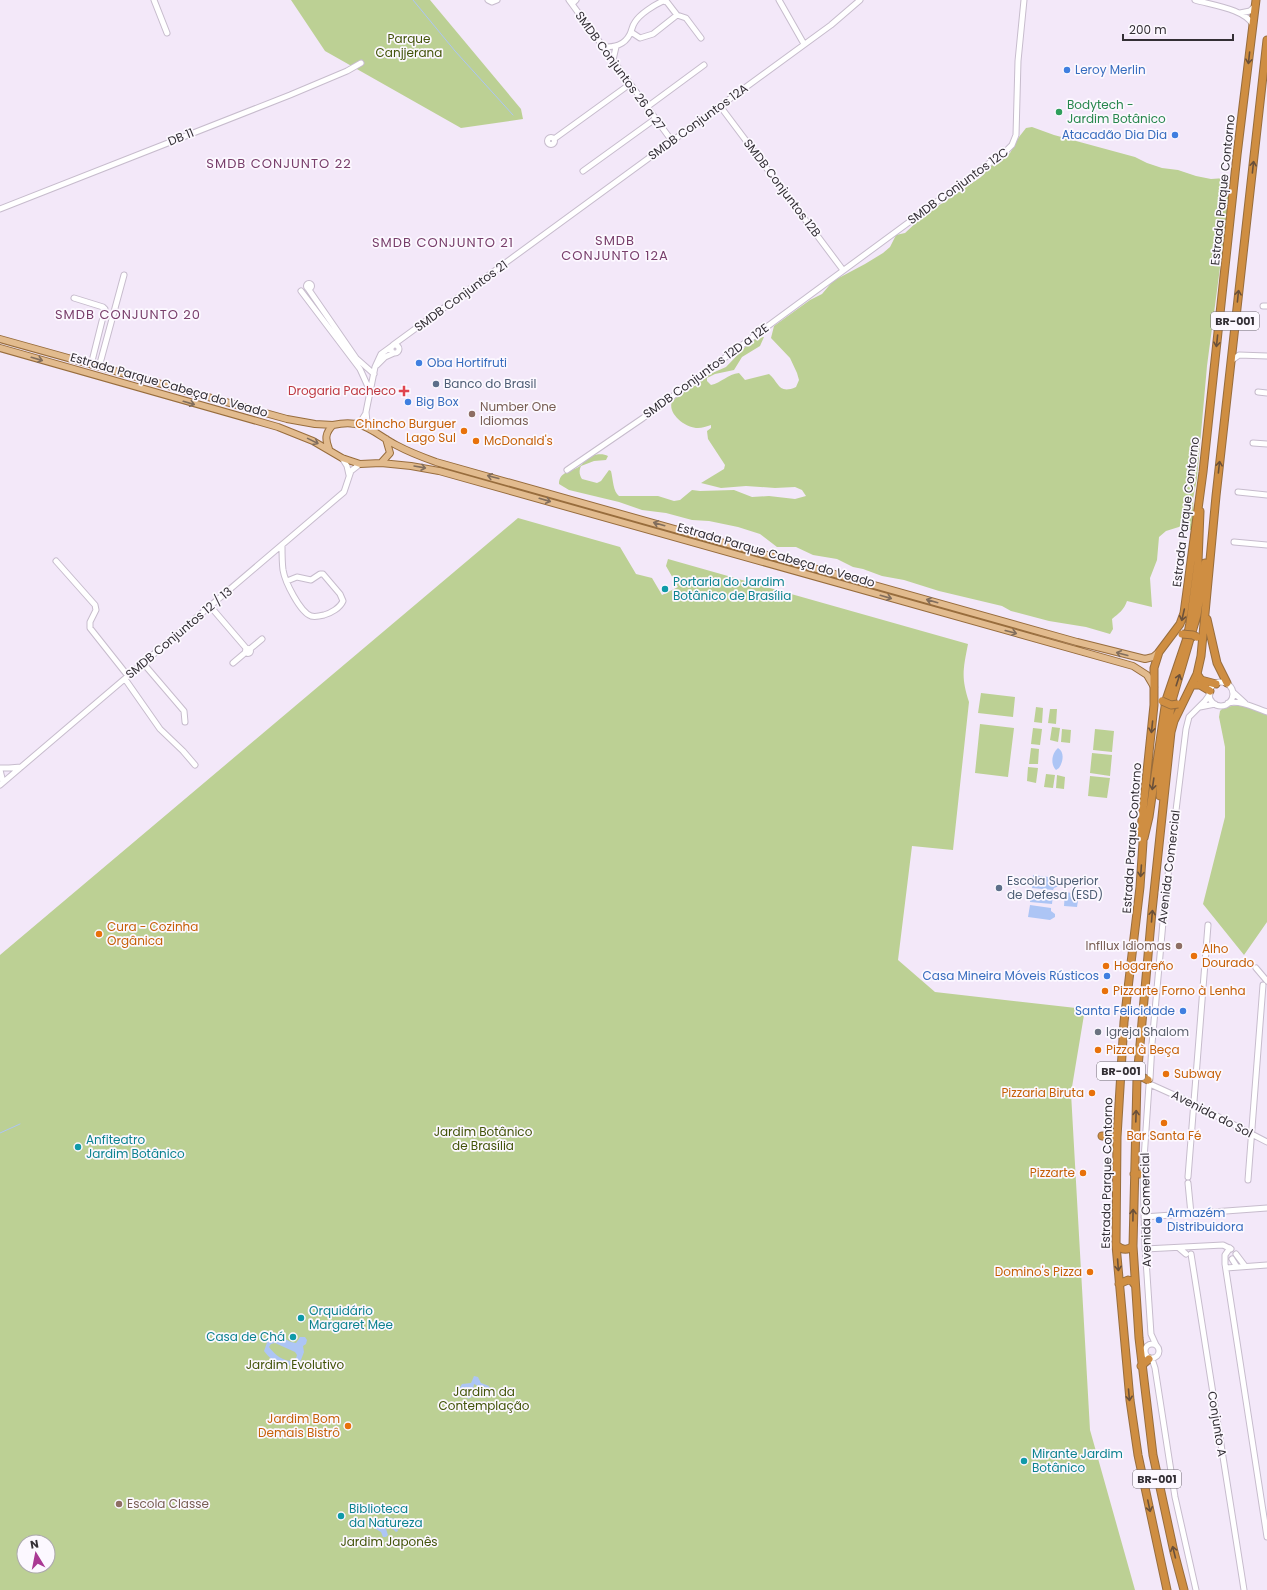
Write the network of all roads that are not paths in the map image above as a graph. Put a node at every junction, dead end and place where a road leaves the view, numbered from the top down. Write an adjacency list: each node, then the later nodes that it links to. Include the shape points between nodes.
1 (154, 0): 15 (street)
2 (488, 0): 3 (street)
3 (497, 0)
4 (576, 0): 9 (street)
5 (779, 0): 18 (street)
6 (860, 0): 18 (street, SMDB Conjuntos 12A)
7 (1024, 0): 33 (street, SMDB Conjuntos 12C, via 1018,60 1016,135 1012,145)
8 (1195, 0): 11 (street)
9 (570, 2): 19 (street, SMDB Conjuntos 26 a 27)
10 (1256, 3): 11 (street, via 1250,11); 13 (highway, Estrada Parque Contorno / BR-001)
11 (1240, 13): 13 (street, via 1249,18)
12 (677, 15): 14 (street, via 648,37 640,38); 14 (street, via 667,2 661,2 637,19); 16 (street, via 686,18)
13 (1253, 25): 66 (highway, Estrada Parque Contorno / BR-001, one-way to 66)
14 (631, 32): 20 (street, via 627,39)
15 (167, 33)
16 (701, 38)
17 (1267, 40): 41 (highway, Estrada Parque Contorno / BR-001, one-way to 17)
18 (804, 44): 25 (street, SMDB Conjuntos 12A)
19 (603, 47): 20 (street); 21 (street, SMDB Conjuntos 26 a 27)
20 (616, 47): 21 (street)
21 (613, 60): 24 (street, SMDB Conjuntos 26 a 27)
22 (361, 64): 31 (street, DB 11, via 290,95)
23 (704, 65): 26 (street)
24 (630, 84): 26 (street, SMDB Conjuntos 26 a 27); 28 (street)
25 (720, 106): 29 (street, SMDB Conjuntos 12A); 33 (street, SMDB Conjuntos 12B)
26 (647, 107): 27 (street, SMDB Conjuntos 26 a 27)
27 (655, 119): 29 (street, SMDB Conjuntos 26 a 27); 30 (street)
28 (554, 140)
29 (672, 141): 32 (street, SMDB Conjuntos 12A)
30 (583, 171)
31 (0, 209)
32 (535, 242): 39 (street, SMDB Conjuntos 21)
33 (843, 270): 63 (street, SMDB Conjuntos 12D a 12E, via 643,418)
34 (124, 275): 46 (street)
35 (309, 286): 48 (street, via 311,293 356,358)
36 (301, 291): 49 (street, via 360,369)
37 (74, 298): 45 (street, via 105,309)
38 (0, 339): 45 (main road, Estrada Parque Cabeça do Veado)
39 (395, 346): 47 (street, SMDB Conjuntos 21, via 381,354); 47 (street, via 391,350 394,352)
40 (0, 348): 59 (main road, Estrada Parque Cabeça do Veado, one-way to 59, via 278,427)
41 (1232, 350): 42 (street); 44 (highway, Estrada Parque Contorno / BR-001)
42 (1239, 356): 43 (street); 44 (street)
43 (1267, 356)
44 (1231, 361): 65 (highway, Estrada Parque Contorno / BR-001, one-way to 44)
45 (91, 365): 46 (main road, Estrada Parque Cabeça do Veado)
46 (99, 367): 54 (main road, Estrada Parque Cabeça do Veado, via 287,420)
47 (375, 367): 48 (street)
48 (374, 374): 49 (street)
49 (370, 391): 52 (street)
50 (1258, 392): 51 (street)
51 (1267, 393)
52 (366, 412): 53 (street, via 361,421); 55 (street, via 367,422)
53 (354, 424): 54 (main road); 55 (main road)
54 (333, 425): 59 (main road, via 326,434)
55 (373, 430): 56 (main road)
56 (386, 439): 61 (main road, via 390,453); 76 (main road, Estrada Parque Cabeça do Veado, one-way to 56, via 436,462)
57 (1253, 443): 58 (street)
58 (1267, 444)
59 (329, 449): 60 (main road)
60 (342, 458): 62 (main road); 64 (street)
61 (381, 463): 62 (main road); 78 (main road, Estrada Parque Cabeça do Veado, one-way to 78, via 446,473)
62 (360, 464): 64 (street, SMDB Conjuntos 12 / 13, via 354,467)
63 (567, 470)
64 (349, 476): 70 (street, SMDB Conjuntos 12 / 13, via 344,492)
65 (1217, 484): 74 (highway, Estrada Parque Contorno / BR-001); 106 (highway, one-way to 65, via 1163,749 1173,697 1197,615)
66 (1200, 488): 80 (highway, Estrada Parque Contorno / BR-001, one-way to 80, via 1184,613); 107 (highway, one-way to 107, via 1198,562 1189,629 1166,700)
67 (1238, 492): 68 (street)
68 (1267, 494)
69 (1234, 542): 71 (street)
70 (282, 545): 73 (street, via 283,570); 75 (street, SMDB Conjuntos 12 / 13)
71 (1267, 545)
72 (56, 561): 88 (street, via 96,607 89,624 90,628)
73 (287, 581): 73 (street, via 300,606 311,616 328,614 343,601 323,574 311,580 297,578)
74 (1206, 603): 82 (highway, Estrada Parque Contorno / BR-001); 89 (highway, via 1208,627 1217,663)
75 (210, 606): 83 (street); 85 (street, SMDB Conjuntos 12 / 13)
76 (947, 606): 77 (main road, Estrada Parque Cabeça do Veado); 78 (main road)
77 (955, 608): 79 (main road); 84 (main road, Estrada Parque Cabeça do Veado, one-way to 77, via 1153,657 1136,658)
78 (945, 614): 79 (main road, Estrada Parque Cabeça do Veado)
79 (953, 616): 92 (main road, Estrada Parque Cabeça do Veado, one-way to 92, via 1133,666 1147,675)
80 (1171, 637): 82 (highway, bridge, via 1182,634 1194,635); 84 (highway, Estrada Parque Contorno / BR-001)
81 (262, 639): 83 (street)
82 (1202, 644): 87 (highway, Estrada Parque Contorno / BR-001)
83 (247, 650): 86 (street)
84 (1159, 652): 92 (highway, Estrada Parque Contorno / BR-001, via 1154,668)
85 (143, 663): 88 (street, SMDB Conjuntos 12 / 13); 101 (street, via 184,711)
86 (233, 663)
87 (1197, 674): 90 (highway, via 1201,680); 91 (highway, Estrada Parque Contorno / BR-001)
88 (126, 678): 102 (street, via 160,729); 103 (street, SMDB Conjuntos 12 / 13)
89 (1227, 683): 90 (street); 93 (street)
90 (1216, 684): 94 (street)
91 (1192, 685): 94 (highway, via 1200,685); 95 (highway, Estrada Parque Contorno / BR-001)
92 (1154, 688): 95 (highway, bridge, via 1162,701 1171,705 1178,704); 107 (highway, Estrada Parque Contorno / BR-001, one-way to 107, via 1141,830)
93 (1233, 692): 97 (street); 98 (street)
94 (1210, 693): 96 (street, via 1211,700); 99 (street, Avenida Comercial)
95 (1187, 697): 106 (highway, Estrada Parque Contorno / BR-001, via 1171,732)
96 (1216, 704): 97 (street); 99 (street)
97 (1228, 704): 98 (street)
98 (1247, 704): 100 (street)
99 (1199, 707): 112 (street, Avenida Comercial, via 1190,717 1186,729 1158,971)
100 (1267, 712)
101 (185, 722)
102 (195, 765)
103 (22, 766): 104 (street); 105 (street, SMDB Conjuntos 12 / 13)
104 (0, 769): 105 (street)
105 (2, 783)
106 (1161, 830): 111 (highway, Estrada Parque Contorno / BR-001, one-way to 106)
107 (1143, 842): 117 (highway, Estrada Parque Contorno / BR-001, one-way to 117, via 1124,1022)
108 (1208, 925): 114 (street)
109 (1256, 968): 110 (street)
110 (1265, 983): 115 (street)
111 (1137, 1070): 112 (highway, via 1140,1076); 113 (highway, Estrada Parque Contorno / BR-001)
112 (1150, 1082): 113 (highway); 114 (street, Avenida do Sol); 120 (street, Avenida Comercial)
113 (1136, 1084): 119 (highway, Estrada Parque Contorno / BR-001, one-way to 113)
114 (1194, 1104): 115 (street, Avenida do Sol); 123 (street, via 1188,1180)
115 (1251, 1134): 118 (street, Avenida do Sol); 121 (street)
116 (1102, 1136): 117 (highway)
117 (1117, 1137): 125 (highway, Estrada Parque Contorno / BR-001)
118 (1267, 1142)
119 (1134, 1174): 120 (highway); 126 (highway, Estrada Parque Contorno / BR-001, one-way to 119)
120 (1143, 1174): 124 (street, Avenida Comercial)
121 (1248, 1180)
122 (1267, 1208): 123 (street)
123 (1191, 1214): 124 (street)
124 (1144, 1217): 128 (street, Avenida Comercial)
125 (1116, 1245): 126 (highway, via 1126,1250); 136 (highway, Estrada Parque Contorno / BR-001, one-way to 136)
126 (1133, 1246): 137 (highway, Estrada Parque Contorno / BR-001)
127 (1179, 1248): 128 (street); 129 (street); 129 (street)
128 (1145, 1249): 139 (street, Avenida Comercial)
129 (1190, 1253): 130 (street, via 1219,1245); 150 (street, Conjunto A)
130 (1230, 1253): 134 (street); 135 (street)
131 (1236, 1254): 133 (street)
132 (1267, 1265): 133 (street)
133 (1246, 1266): 134 (street)
134 (1237, 1267): 135 (street)
135 (1226, 1268): 146 (street)
136 (1119, 1284): 137 (highway, via 1128,1280); 142 (highway, Estrada Parque Contorno / BR-001, one-way to 142)
137 (1135, 1285): 138 (highway, Estrada Parque Contorno / BR-001)
138 (1139, 1338): 139 (highway); 141 (highway, Estrada Parque Contorno / BR-001)
139 (1151, 1344): 140 (street, Avenida Comercial, via 1145,1351); 140 (street, Avenida Comercial, via 1158,1352)
140 (1152, 1359): 141 (highway); 149 (street, Avenida Comercial, via 1175,1498)
141 (1141, 1366): 143 (highway, Estrada Parque Contorno / BR-001)
142 (1138, 1454): 143 (highway, via 1144,1458); 145 (highway, Estrada Parque Contorno / BR-001)
143 (1153, 1455): 144 (highway, Estrada Parque Contorno / BR-001)
144 (1155, 1468): 145 (highway, via 1148,1466); 148 (highway, Estrada Parque Contorno / BR-001, one-way to 144)
145 (1142, 1472): 147 (highway, Estrada Parque Contorno / BR-001, one-way to 147)
146 (1267, 1537)
147 (1167, 1590)
148 (1184, 1590)
149 (1196, 1590)
150 (1244, 1590)

